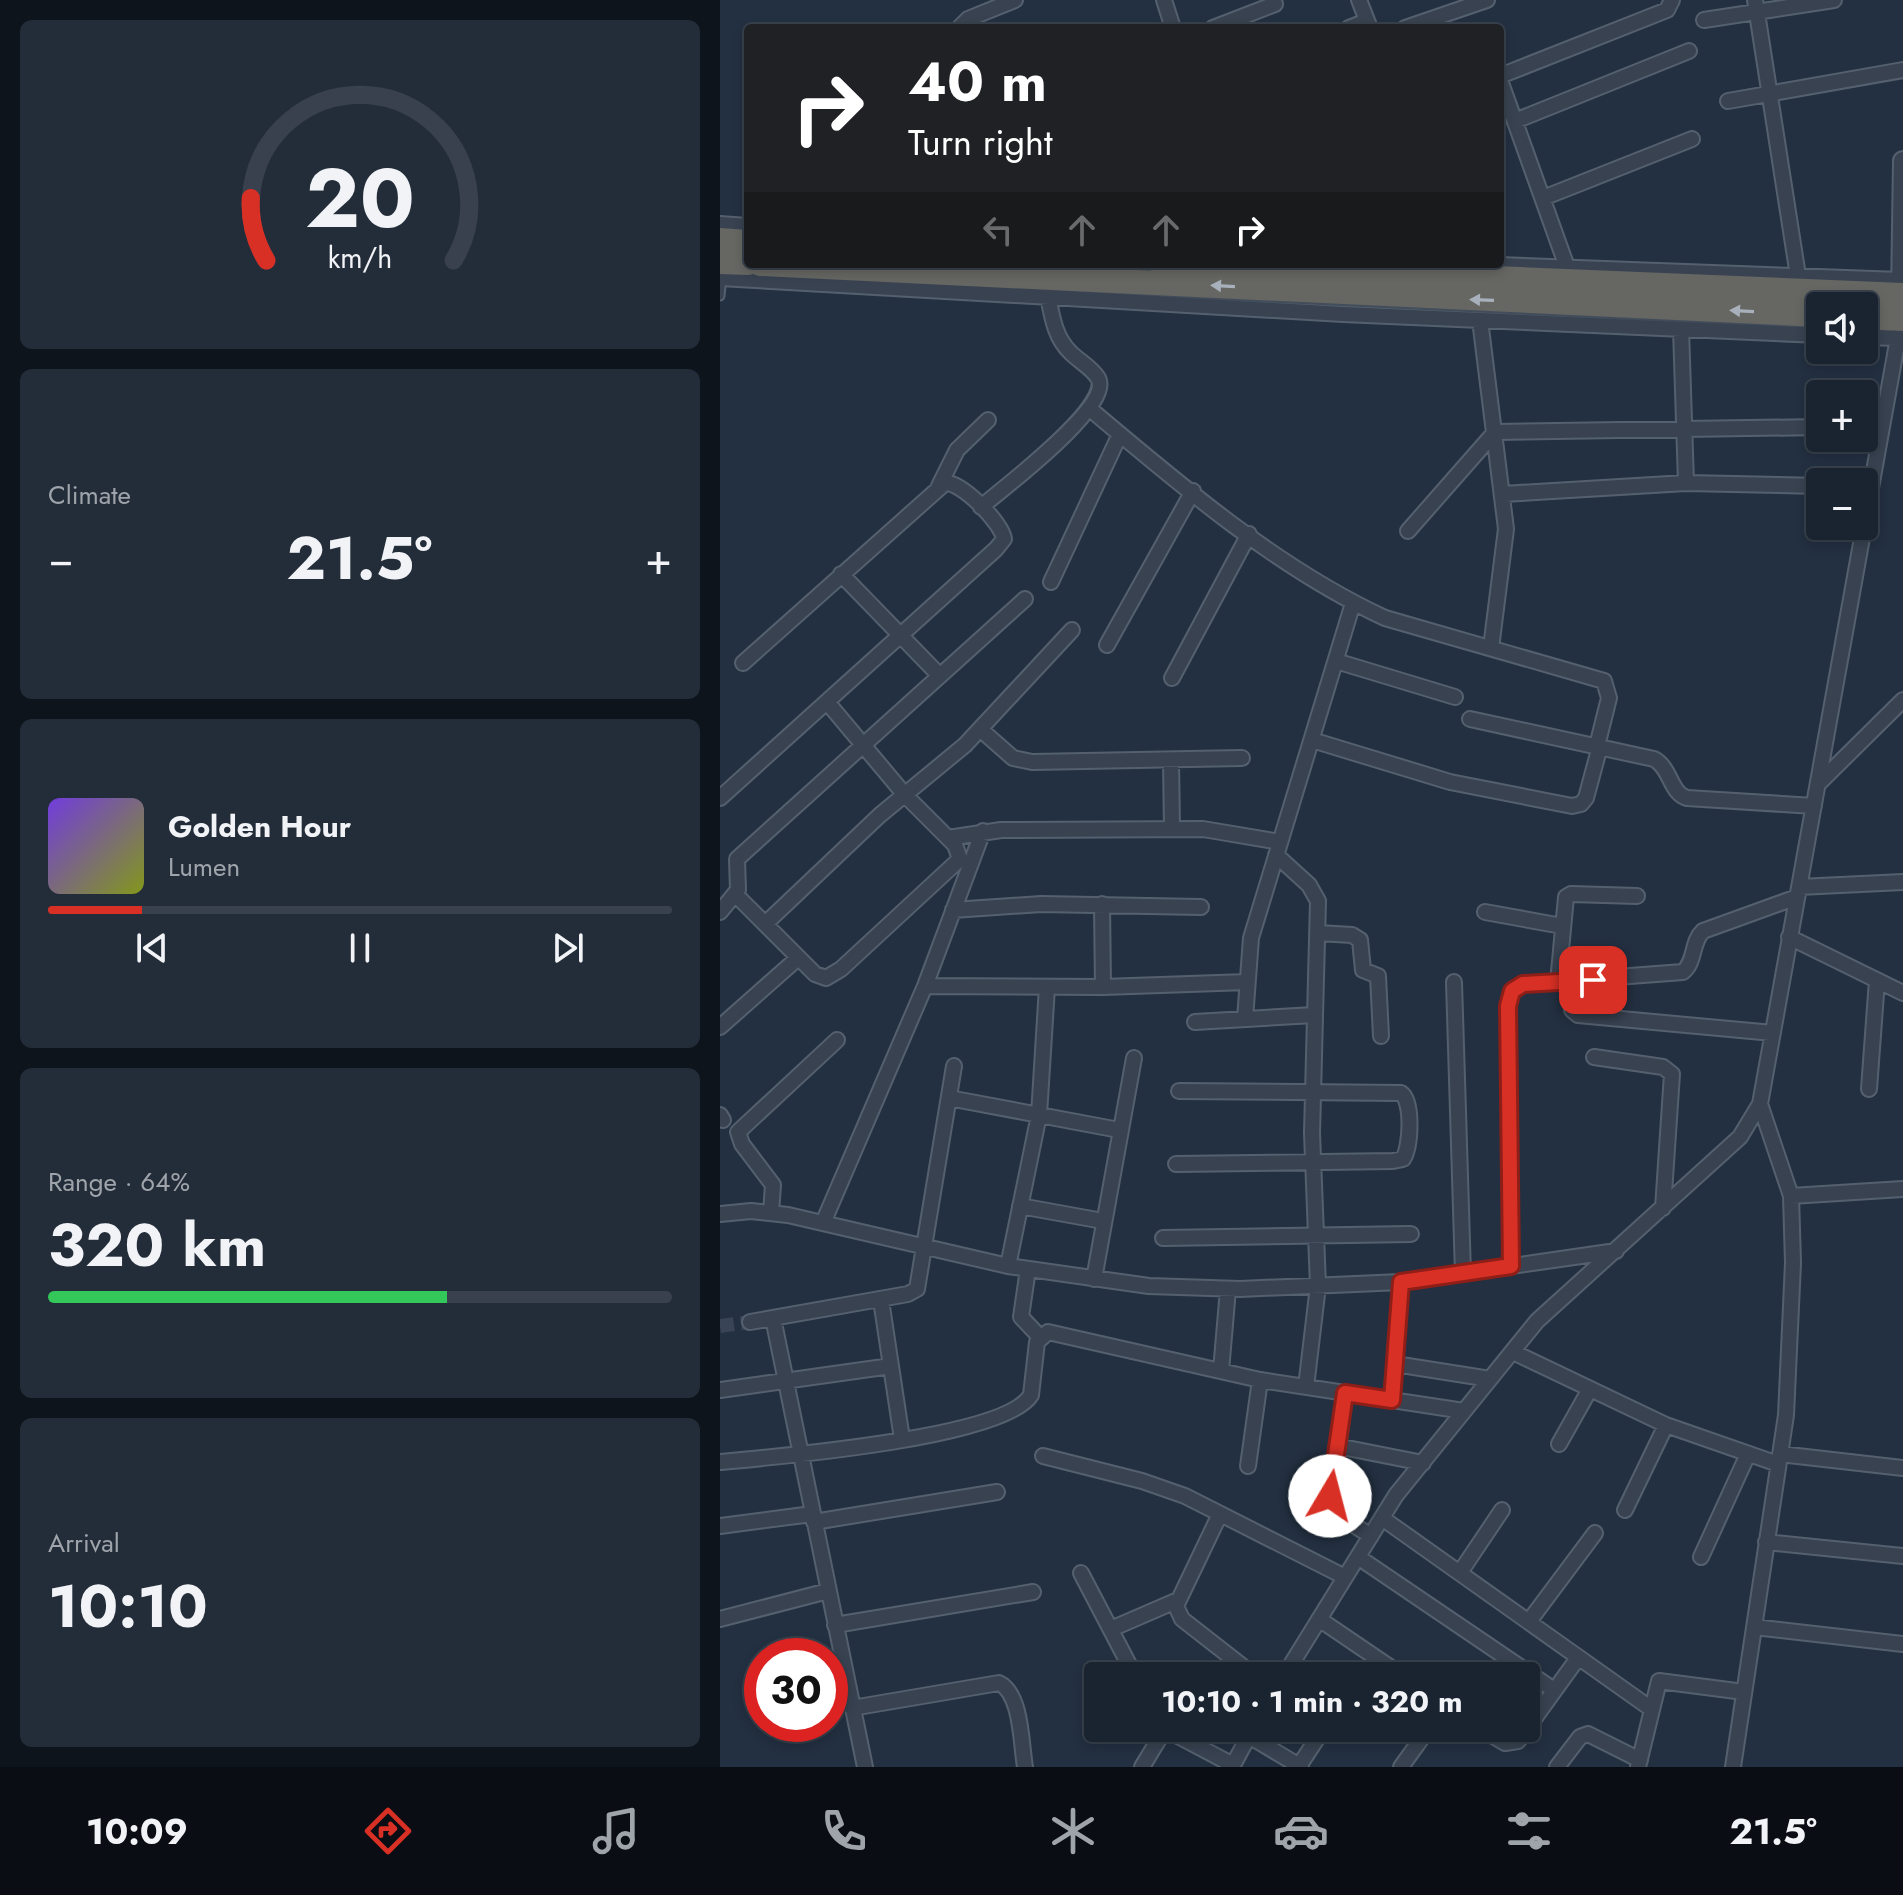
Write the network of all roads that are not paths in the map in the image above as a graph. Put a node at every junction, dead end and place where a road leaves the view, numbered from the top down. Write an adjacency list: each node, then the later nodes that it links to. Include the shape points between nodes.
1 (1015, 0): 10 (street)
2 (1164, 0): 11 (street)
3 (1359, 0): 13 (street)
4 (1487, 0): 14 (street)
5 (1672, 0): 17 (street, via 1667,10)
6 (1834, 0): 8 (street)
7 (1275, 4): 12 (street)
8 (1756, 5): 9 (street); 19 (street)
9 (1704, 20)
10 (963, 24)
11 (1172, 24)
12 (1223, 24)
13 (1368, 24)
14 (1417, 24)
15 (1689, 51): 21 (street)
16 (1903, 70): 19 (street)
17 (1504, 76)
18 (1504, 89): 21 (street)
19 (1770, 91): 20 (street); 37 (street)
20 (1728, 101)
21 (1515, 121): 25 (street)
22 (1692, 139): 25 (street)
23 (1903, 161): 24 (street)
24 (1903, 181): 40 (street)
25 (1543, 198): 33 (street)
26 (720, 224): 27 (street)
27 (744, 226)
28 (744, 245): 30 (highway)
29 (744, 263): 30 (highway)
30 (721, 264): 32 (street); 38 (lane)
31 (1504, 265): 33 (street)
32 (744, 266)
33 (1567, 267): 37 (street)
34 (762, 268): 39 (street)
35 (843, 268): 41 (highway, one-way to 35)
36 (1228, 268): 40 (highway)
37 (1798, 276): 40 (street)
38 (720, 296)
39 (1048, 296): 43 (street); 47 (street, via 1058,336 1099,378 1100,390)
40 (1901, 308): 42 (highway); 44 (street); 50 (street)
41 (1806, 314)
42 (1878, 314)
43 (1480, 320): 45 (street); 53 (street)
44 (1878, 326)
45 (1681, 329): 46 (street); 52 (street)
46 (1806, 334)
47 (1090, 409): 54 (street); 60 (street)
48 (988, 420): 56 (street, via 957,450)
49 (1878, 425): 50 (street)
50 (1882, 425): 85 (street)
51 (1806, 427): 52 (street)
52 (1684, 429): 53 (street); 55 (street)
53 (1495, 432): 59 (street); 61 (street)
54 (1120, 434): 58 (street); 64 (street)
55 (1686, 483): 57 (street); 59 (street)
56 (939, 486): 60 (street, via 955,483); 63 (street)
57 (1806, 486)
58 (1193, 491): 62 (street); 69 (street)
59 (1503, 494): 70 (street, via 1504,567)
60 (981, 507): 68 (street, via 1002,529 1001,544)
61 (1408, 531)
62 (1249, 534): 66 (street); 74 (street)
63 (841, 574): 68 (street); 72 (street)
64 (1051, 582)
65 (1025, 599): 73 (street)
66 (1353, 603): 70 (street, via 1385,618); 71 (street)
67 (1072, 630): 79 (street)
68 (901, 635): 73 (street); 77 (street)
69 (1107, 645)
70 (1491, 648): 82 (street, via 1604,681 1609,698)
71 (1336, 661): 75 (street); 80 (street)
72 (743, 663)
73 (940, 676): 81 (street)
74 (1172, 678)
75 (1455, 697)
76 (1903, 700): 85 (street)
77 (827, 702): 81 (street); 87 (street)
78 (1470, 719): 82 (street)
79 (980, 729): 84 (street, via 1013,758 1032,762); 86 (street)
80 (1312, 740): 82 (street, via 1450,782 1572,806 1586,798); 92 (street)
81 (863, 746): 86 (street); 95 (street, via 737,859)
82 (1599, 746): 88 (street, via 1661,763 1677,793 1687,798)
83 (1242, 758): 84 (street)
84 (1171, 760): 89 (street)
85 (1818, 784): 88 (street)
86 (905, 795): 91 (street); 102 (street)
87 (720, 798)
88 (1814, 806): 94 (street)
89 (1172, 829): 90 (street); 92 (street, via 1228,831)
90 (983, 831): 91 (street); 99 (street)
91 (948, 838): 106 (street, via 959,850 956,865 841,969 821,978)
92 (1278, 849): 104 (street, via 1315,894); 109 (street, via 1251,938)
93 (1903, 882): 94 (street)
94 (1798, 892): 105 (street); 108 (street, via 1703,931 1683,972)
95 (736, 895): 100 (street); 102 (street)
96 (1637, 896): 103 (street, via 1568,895)
97 (1102, 904): 98 (street); 99 (street); 113 (street)
98 (1201, 907)
99 (953, 910): 111 (street)
100 (720, 912)
101 (1485, 912): 103 (street)
102 (765, 924): 106 (street)
103 (1562, 926): 108 (street)
104 (1318, 933): 115 (street); 120 (street, via 1360,940 1364,972 1378,976)
105 (1789, 937): 107 (street); 119 (street)
106 (798, 958): 118 (street)
107 (1877, 980): 114 (street); 125 (street)
108 (1563, 981): 119 (street, via 1578,1015); 148 (street, via 1516,987 1508,1006)
109 (1247, 982): 113 (street); 116 (street)
110 (1454, 982): 150 (street)
111 (925, 986): 112 (street); 141 (street)
112 (1047, 987): 113 (street); 130 (street)
113 (1103, 987)
114 (1900, 987)
115 (1314, 1015): 116 (street); 127 (street)
116 (1245, 1019): 117 (street)
117 (1195, 1022)
118 (720, 1027)
119 (1773, 1033): 129 (street)
120 (1381, 1036)
121 (837, 1040): 138 (street, via 738,1132 773,1185)
122 (1594, 1057): 137 (street, via 1663,1067 1672,1074)
123 (1134, 1058): 131 (street)
124 (954, 1066): 128 (street)
125 (1869, 1089)
126 (1179, 1091): 127 (street)
127 (1313, 1092): 132 (street); 132 (street, via 1401,1093 1408,1103 1403,1159)
128 (949, 1098): 130 (street); 145 (street)
129 (1760, 1104): 135 (street); 137 (street, via 1740,1137)
130 (1039, 1115): 131 (street); 136 (street)
131 (1119, 1130): 140 (street)
132 (1313, 1162): 133 (street); 142 (street)
133 (1176, 1164)
134 (1903, 1189): 135 (street)
135 (1791, 1196): 179 (street, via 1786,1415)
136 (1020, 1206): 140 (street); 147 (street)
137 (1663, 1208): 146 (street)
138 (771, 1213): 139 (street); 141 (street)
139 (720, 1214)
140 (1103, 1221): 151 (street)
141 (823, 1223): 145 (street)
142 (1316, 1234): 143 (street); 144 (street); 153 (street)
143 (1411, 1234)
144 (1163, 1238)
145 (923, 1246): 147 (street); 155 (street, via 917,1289)
146 (1617, 1251): 148 (street); 159 (street, via 1537,1321)
147 (1008, 1266): 149 (street)
148 (1511, 1266): 150 (street)
149 (1028, 1269): 151 (street); 158 (street, via 1021,1317)
150 (1463, 1274): 152 (street)
151 (1094, 1279): 154 (street)
152 (1401, 1282): 153 (street); 160 (street)
153 (1318, 1286): 154 (street); 166 (street)
154 (1228, 1289): 162 (street)
155 (881, 1300): 156 (street); 161 (street)
156 (773, 1318): 157 (street); 165 (street)
157 (750, 1322)
158 (1039, 1336): 162 (street, via 1056,1332); 173 (street, via 1031,1395 1022,1406 955,1430)
159 (1513, 1352): 163 (street); 167 (street)
160 (1395, 1364): 163 (street); 170 (street)
161 (891, 1366): 165 (street); 173 (street)
162 (1221, 1371): 164 (street)
163 (1490, 1379): 171 (street)
164 (1260, 1380): 166 (street); 182 (street)
165 (786, 1383): 168 (street); 177 (street)
166 (1306, 1387): 169 (street)
167 (1590, 1389): 172 (street); 174 (street)
168 (720, 1390)
169 (1345, 1393): 170 (street); 175 (street)
170 (1392, 1400): 171 (street)
171 (1464, 1411): 181 (street)
172 (1666, 1425): 176 (street); 186 (street)
173 (902, 1439): 177 (street)
174 (1559, 1444)
175 (1337, 1446): 181 (street); 192 (street, via 1332,1508)
176 (1748, 1454): 179 (street); 196 (street)
177 (800, 1455): 180 (street); 188 (street)
178 (1043, 1456): 187 (street, via 1142,1481)
179 (1779, 1459): 183 (street); 193 (street)
180 (720, 1462)
181 (1423, 1463): 189 (street)
182 (1248, 1466)
183 (1903, 1468)
184 (997, 1492): 188 (street)
185 (1502, 1510): 197 (street)
186 (1625, 1510)
187 (1220, 1514): 199 (street); 202 (street)
188 (813, 1518): 190 (street); 200 (street)
189 (1382, 1518): 192 (street); 197 (street)
190 (720, 1526)
191 (1595, 1533): 205 (street)
192 (1371, 1536): 195 (street)
193 (1766, 1542): 194 (street); 207 (street)
194 (1903, 1556)
195 (1358, 1557): 199 (street); 215 (street)
196 (1701, 1557)
197 (1461, 1571): 205 (street)
198 (1081, 1573): 208 (street)
199 (1345, 1577): 204 (street)
200 (828, 1591): 203 (street); 206 (street)
201 (1033, 1592): 206 (street)
202 (1178, 1600): 208 (street); 212 (street, via 1182,1619)
203 (720, 1619)
204 (1319, 1619): 213 (street); 214 (street)
205 (1530, 1620): 210 (street)
206 (835, 1625): 217 (street)
207 (1754, 1627): 209 (street); 216 (street)
208 (1111, 1629): 211 (street)
209 (1903, 1644)
210 (1578, 1658): 215 (street); 218 (street)
211 (1128, 1662)
212 (1237, 1662)
213 (1293, 1662)
214 (1382, 1662)
215 (1554, 1690): 219 (street)
216 (1744, 1692): 218 (street, via 1662,1679); 234 (street)
217 (852, 1708): 229 (street); 230 (street, via 999,1683 1014,1703)
218 (1650, 1708): 226 (street)
219 (1540, 1709)
220 (1156, 1742): 231 (street)
221 (1188, 1742): 227 (street)
222 (1245, 1742): 227 (street)
223 (1265, 1742): 228 (street)
224 (1315, 1742): 228 (street)
225 (1419, 1742): 232 (street)
226 (1639, 1764): 233 (street, via 1588,1734)
227 (1232, 1766)
228 (1300, 1766)
229 (865, 1767)
230 (1024, 1767)
231 (1142, 1767)
232 (1401, 1767)
233 (1557, 1767)
234 (1733, 1767)

